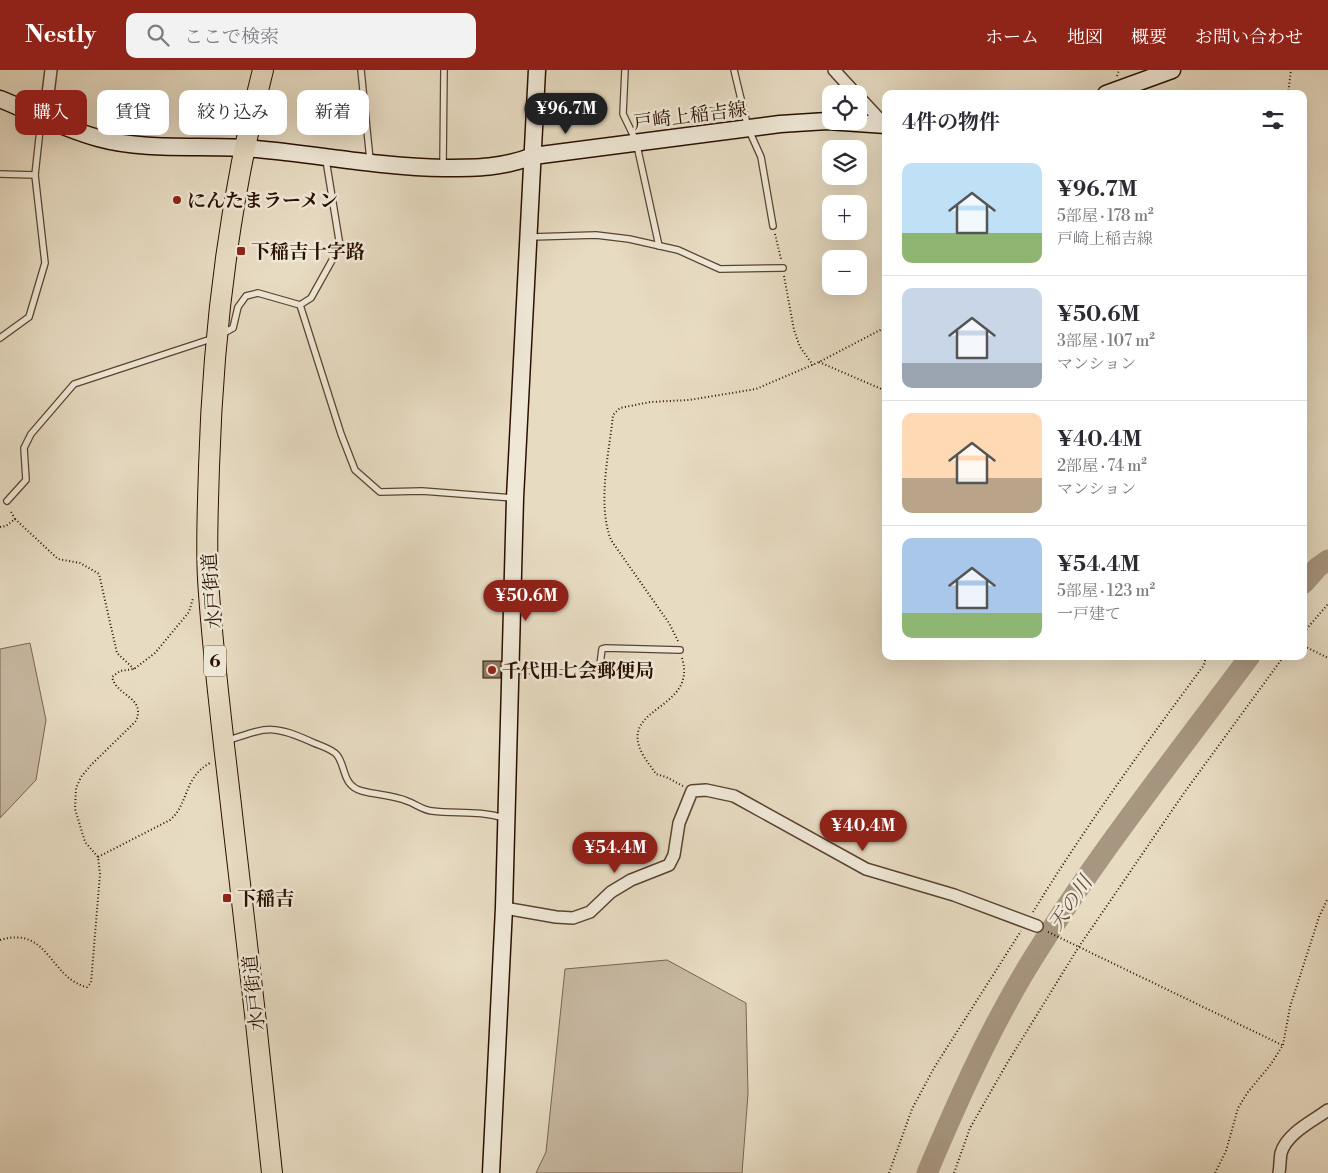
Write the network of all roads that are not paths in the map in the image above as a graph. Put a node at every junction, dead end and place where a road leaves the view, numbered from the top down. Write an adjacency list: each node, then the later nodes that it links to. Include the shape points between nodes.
1 (51, 70): 11 (street)
2 (263, 70): 22 (highway, 水戸街道 / 6)
3 (361, 70): 25 (lane)
4 (444, 70): 26 (lane)
5 (537, 70): 24 (street)
6 (625, 70): 21 (lane, via 623,114)
7 (734, 70): 18 (lane)
8 (834, 70): 10 (street)
9 (1172, 70): 12 (street)
10 (848, 85)
11 (48, 90)
12 (1117, 90)
13 (0, 98): 14 (street, 戸崎上稲吉線)
14 (15, 105)
15 (867, 106): 16 (street)
16 (882, 122)
17 (882, 125): 18 (street, 戸崎上稲吉線, via 827,121)
18 (748, 128): 21 (street, 戸崎上稲吉線); 29 (lane, via 761,157)
19 (87, 134): 22 (street, 戸崎上稲吉線, via 129,144)
20 (41, 135): 28 (lane)
21 (636, 142): 24 (street, 戸崎上稲吉線); 31 (lane)
22 (245, 148): 23 (street, 戸崎上稲吉線); 34 (highway, 水戸街道 / 6, via 229,233)
23 (326, 156): 25 (street, 戸崎上稲吉線); 33 (lane, via 340,246 311,298)
24 (533, 156): 26 (street, 戸崎上稲吉線, via 489,168); 30 (street)
25 (370, 162): 26 (street, 戸崎上稲吉線)
26 (443, 168)
27 (0, 174): 28 (lane)
28 (35, 175): 35 (lane, via 45,263 29,317)
29 (773, 226)
30 (529, 237): 31 (lane, via 596,235); 36 (street)
31 (659, 246): 32 (lane, via 678,250 720,270)
32 (783, 268)
33 (300, 305): 34 (lane, via 258,293 246,296 238,307 233,328); 36 (lane, via 355,470 380,492 422,491)
34 (217, 336): 37 (lane, via 74,384 31,434 24,448 26,480); 40 (highway, 水戸街道 / 6, via 210,424 208,578)
35 (0, 338)
36 (515, 498): 39 (street)
37 (6, 501)
38 (680, 650): 39 (lane, via 606,648 602,650 599,672)
39 (509, 670): 41 (street)
40 (225, 752): 41 (lane, via 259,731 275,728 330,750 338,756 348,780 362,791 408,801 430,811 484,813); 45 (highway, 水戸街道 / 6)
41 (506, 819): 42 (street)
42 (504, 908): 43 (street, via 556,918 573,918 590,912 611,892 631,880 669,865 674,855 679,823 692,791 706,790 734,796 866,870 954,895); 46 (street)
43 (1032, 924)
44 (1328, 1110): 47 (street, via 1286,1144)
45 (272, 1173)
46 (491, 1173)
47 (1279, 1173)

